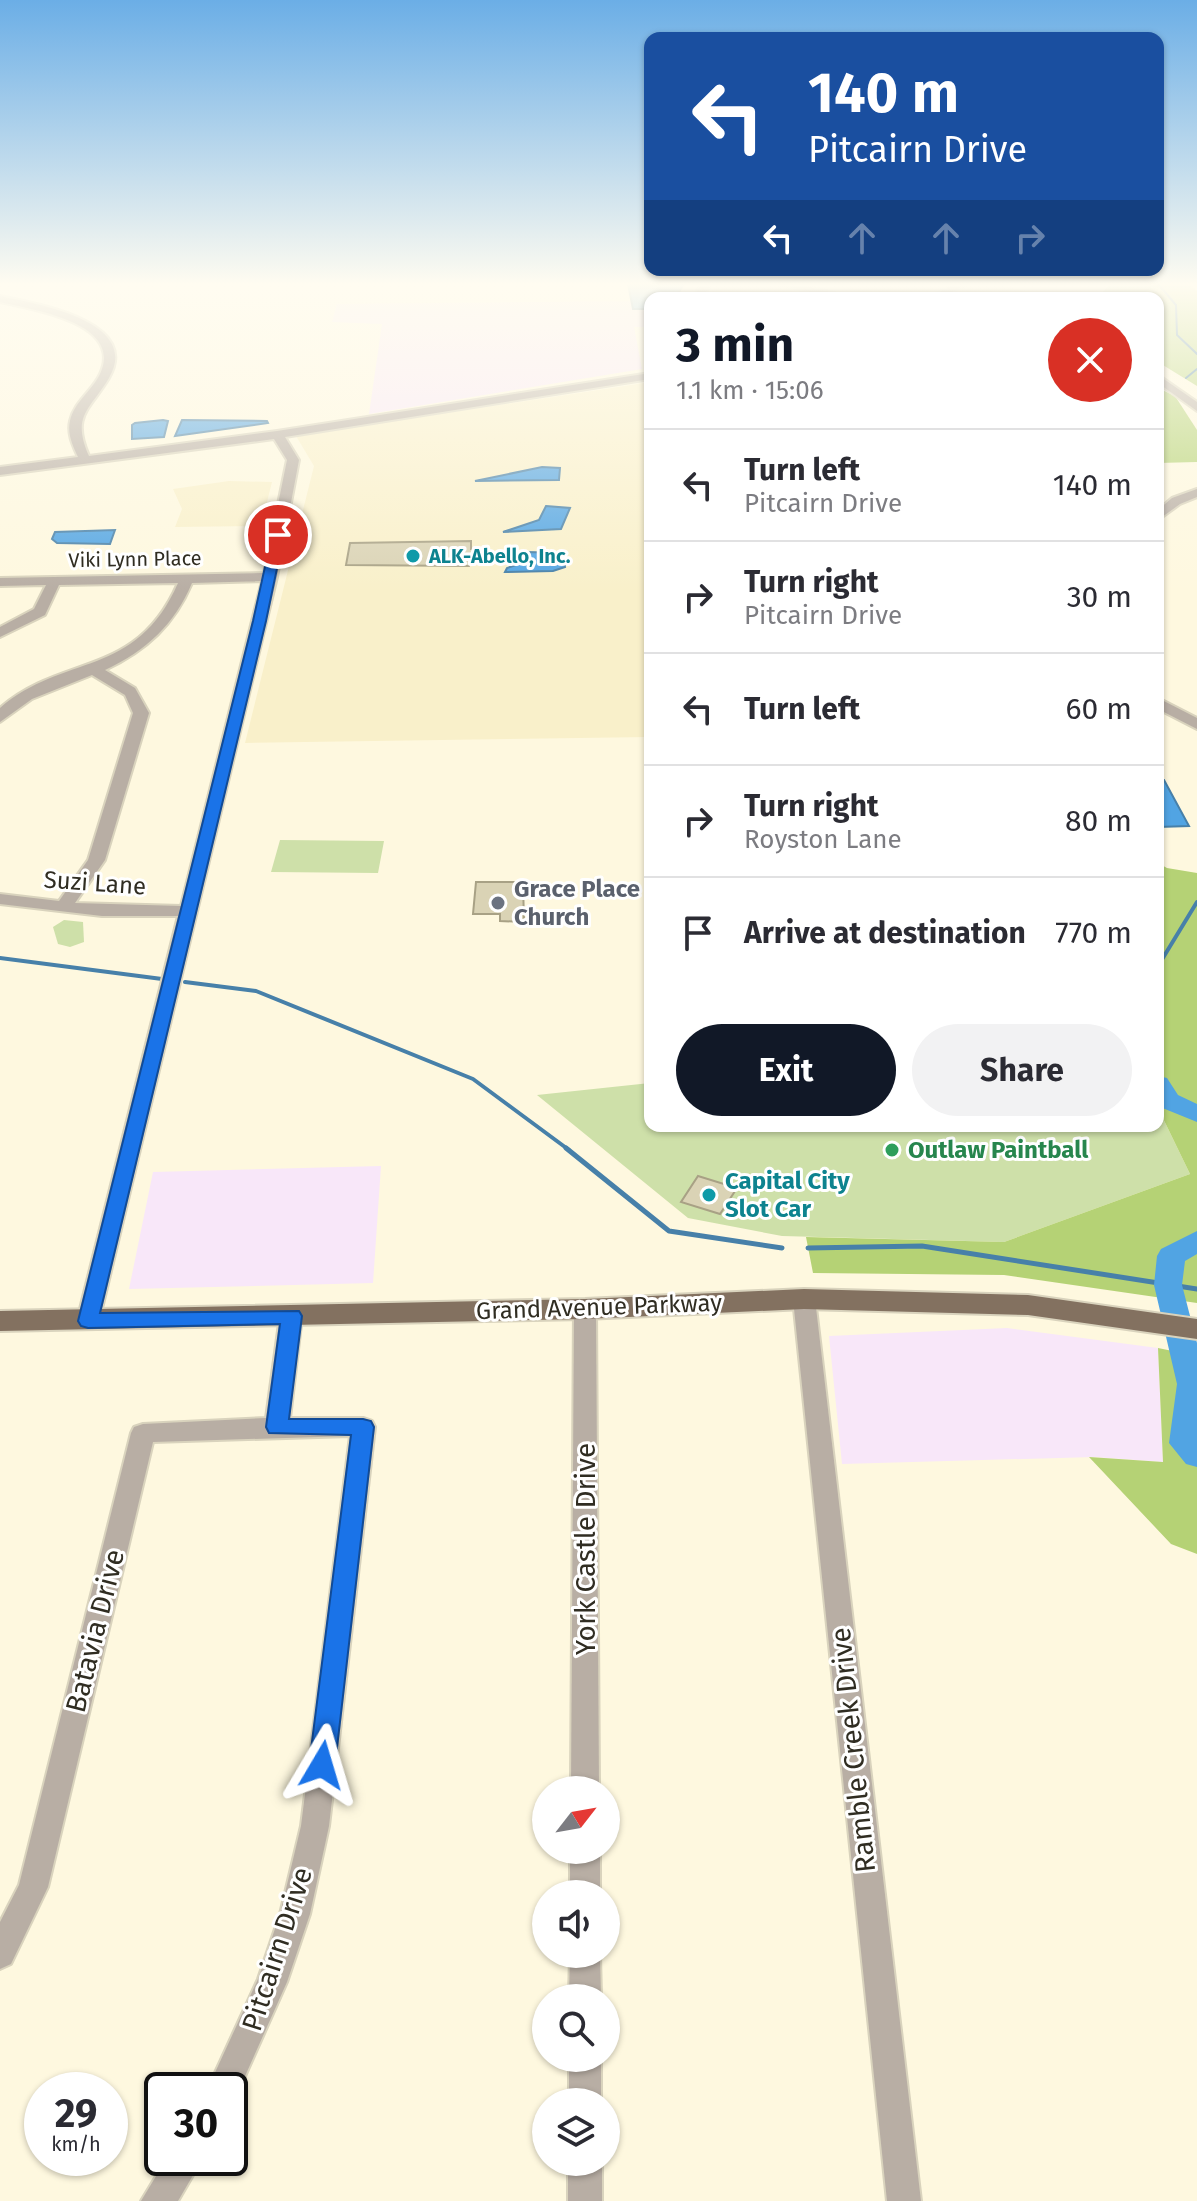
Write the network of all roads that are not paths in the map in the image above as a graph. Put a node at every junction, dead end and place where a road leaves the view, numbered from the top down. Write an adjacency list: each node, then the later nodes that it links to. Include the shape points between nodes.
1 (98, 387): 7 (street, via 75,421)
2 (582, 387): 6 (street)
3 (1172, 387): 5 (street)
4 (1178, 387): 5 (street)
5 (1195, 401)
6 (277, 435): 7 (street); 11 (street, via 293,460)
7 (85, 460): 8 (street)
8 (0, 471)
9 (1197, 493): 10 (street)
10 (1164, 511)
11 (270, 577): 12 (street, Viki Lynn Place); 22 (street)
12 (187, 578): 13 (street, Viki Lynn Place); 16 (street, via 179,603 157,631)
13 (55, 580): 14 (street, Viki Lynn Place); 15 (street, via 40,612)
14 (0, 582)
15 (0, 633)
16 (94, 670): 18 (street, via 32,693); 21 (street, via 130,690 141,713 96,860)
17 (1164, 706): 19 (street)
18 (0, 717)
19 (1197, 724)
20 (0, 899): 21 (street, Suzi Lane)
21 (63, 907): 22 (street, Suzi Lane)
22 (187, 911): 27 (street)
23 (804, 1299): 24 (main road, Grand Avenue Parkway); 28 (main road, Grand Avenue Parkway, via 1028,1305); 37 (street, Ramble Creek Drive)
24 (585, 1309): 25 (main road, Grand Avenue Parkway); 30 (street, York Castle Drive)
25 (291, 1316): 27 (main road, Grand Avenue Parkway); 29 (street)
26 (0, 1321): 27 (main road, Grand Avenue Parkway)
27 (88, 1321)
28 (1197, 1329)
29 (277, 1427): 31 (street, Batavia Drive, via 143,1433 33,1887); 32 (street, Pitcairn Drive, via 363,1427 315,1826 295,1914 272,1982)
30 (585, 1776)
31 (0, 1954)
32 (231, 2072)
33 (174, 2176): 35 (street)
34 (585, 2176): 36 (street)
35 (158, 2201)
36 (585, 2201)
37 (904, 2201)

